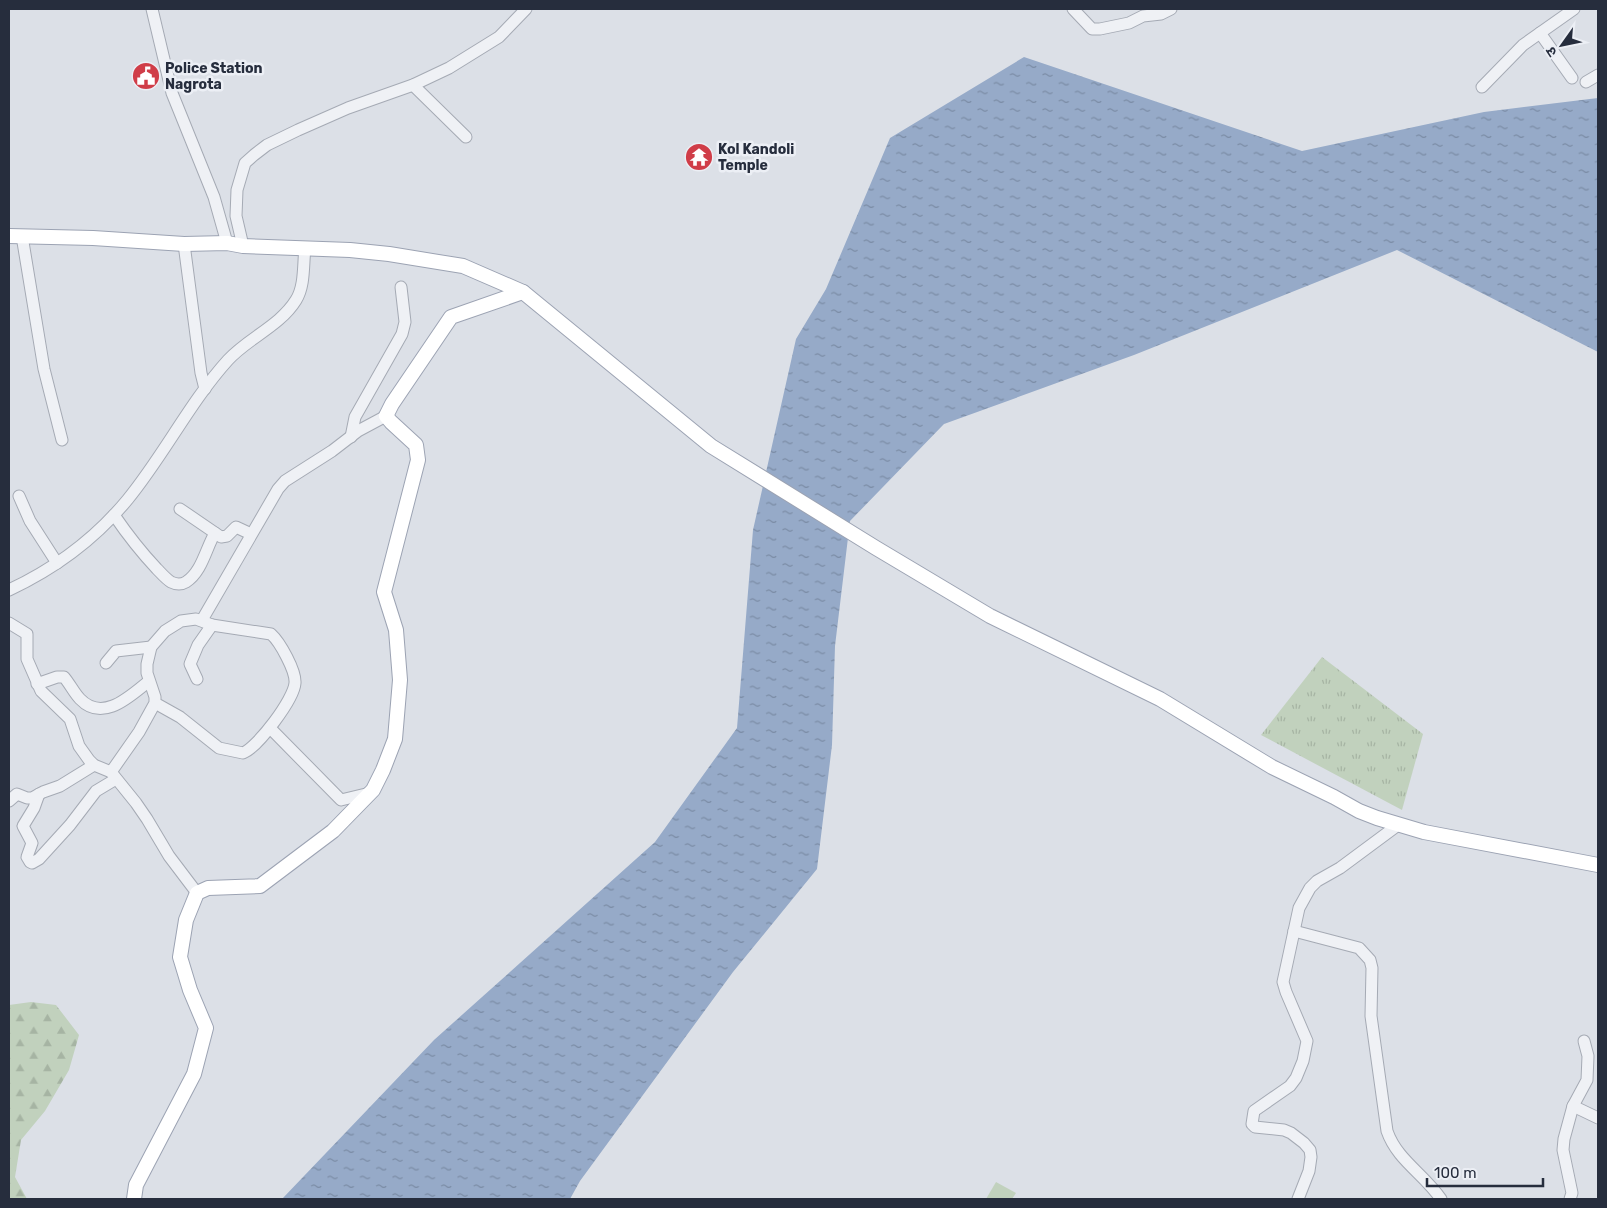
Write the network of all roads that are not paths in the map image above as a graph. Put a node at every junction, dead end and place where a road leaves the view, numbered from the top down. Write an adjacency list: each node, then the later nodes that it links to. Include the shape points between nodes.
1 (152, 9): 14 (street, via 172,93 214,197)
2 (526, 9): 10 (street, via 499,37 450,68)
3 (1073, 9): 4 (street, via 1092,29 1100,29)
4 (1171, 9)
5 (1574, 9): 6 (street)
6 (1540, 33): 8 (street); 11 (street, via 1523,45)
7 (1598, 75): 9 (street)
8 (1572, 78)
9 (1586, 82)
10 (413, 85): 12 (street); 16 (street, via 340,111 267,144 245,163 237,190 236,216)
11 (1482, 87)
12 (466, 137)
13 (15, 236): 15 (main road); 23 (street)
14 (227, 243): 15 (main road); 16 (main road)
15 (184, 244): 20 (street, via 200,373)
16 (244, 246): 17 (main road)
17 (305, 248): 19 (main road, via 389,254 463,266); 20 (street, via 297,300 284,315 229,359)
18 (401, 287): 22 (street, via 405,322 402,334 355,417)
19 (523, 292): 21 (main road, via 451,317); 45 (main road, via 711,446 876,548 990,616 1160,699 1273,768 1359,810)
20 (205, 389): 26 (street)
21 (386, 416): 22 (street); 43 (main road, via 416,445 418,460 384,592 396,630 400,680 395,739)
22 (351, 436): 28 (street, via 285,481)
23 (62, 440)
24 (19, 496): 29 (street, via 30,521)
25 (180, 509): 27 (street)
26 (114, 515): 27 (street, via 137,546 173,583 183,584 189,580); 29 (street, via 83,545)
27 (215, 534): 28 (street, via 224,537 236,527)
28 (251, 534): 31 (street)
29 (57, 563): 30 (street)
30 (9, 590)
31 (207, 622): 33 (street, via 189,619 173,625); 35 (street, via 190,664); 39 (street, via 267,633 278,641 295,684)
32 (9, 623): 37 (street, via 28,634 27,659)
33 (151, 647): 34 (street, via 116,651); 36 (street, via 147,664)
34 (106, 663)
35 (197, 679)
36 (149, 682): 37 (street, via 115,706 98,708 81,700 64,677); 38 (street)
37 (37, 684): 40 (street, via 70,719 78,746)
38 (155, 703): 39 (street, via 180,717 219,748 238,754 250,749); 41 (street)
39 (270, 728): 43 (street, via 341,800)
40 (94, 765): 41 (street); 42 (street, via 60,786)
41 (114, 775): 42 (street, via 96,791 76,819 40,858 30,862 27,857 32,843 23,826); 47 (street)
42 (39, 794): 44 (street, via 30,799 17,794)
43 (370, 794): 47 (main road, via 333,831 260,886 208,888)
44 (9, 801)
45 (1398, 825): 46 (main road); 48 (street, via 1340,868 1317,880 1299,908)
46 (1598, 865)
47 (196, 893): 52 (main road, via 186,920 180,957 206,1028 194,1074 136,1185)
48 (1294, 931): 53 (street, via 1283,982 1307,1041 1303,1061 1290,1086 1254,1111 1252,1124 1291,1133 1310,1150 1309,1171); 54 (street, via 1359,948 1370,960 1372,1016 1387,1131 1400,1155)
49 (1584, 1041): 50 (street, via 1588,1080)
50 (1573, 1106): 51 (street); 55 (street, via 1563,1150 1572,1193)
51 (1598, 1118)
52 (134, 1199)
53 (1298, 1199)
54 (1441, 1199)
55 (1570, 1199)

